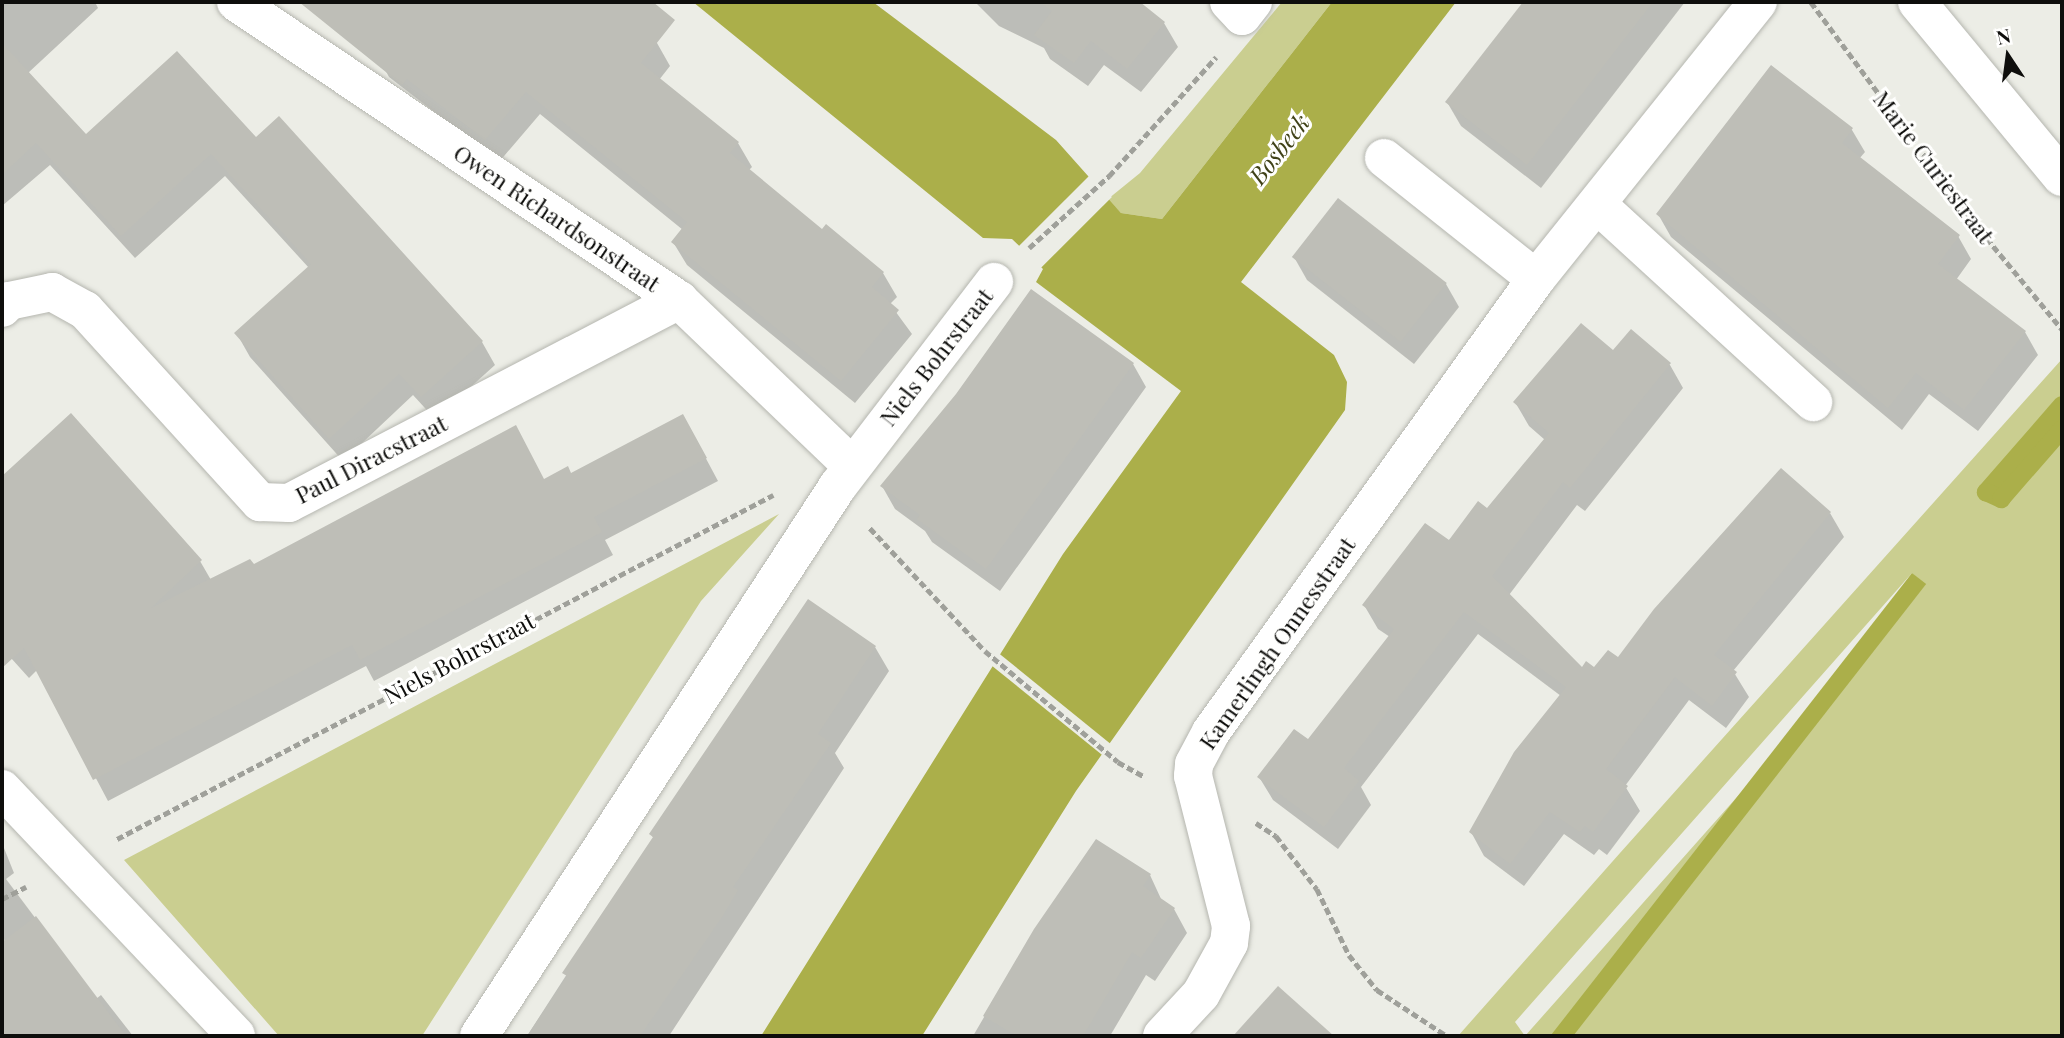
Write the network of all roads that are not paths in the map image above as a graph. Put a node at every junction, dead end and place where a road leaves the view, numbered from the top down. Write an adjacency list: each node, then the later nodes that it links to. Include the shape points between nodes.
1 (236, 2): 9 (street, Owen Richardsonstraat)
2 (1758, 2): 6 (street, Kamerlingh Onnesstraat)
3 (1931, 7): 5 (street)
4 (1384, 158): 7 (street)
5 (2062, 177)
6 (1598, 205): 7 (street, Kamerlingh Onnesstraat); 11 (street)
7 (1536, 279): 16 (street, Kamerlingh Onnesstraat, via 1210,732 1194,764 1196,794 1231,926 1229,943 1200,994)
8 (994, 282): 12 (street, Niels Bohrstraat)
9 (679, 300): 10 (street, Paul Diracstraat, via 289,503 260,502 85,310 52,292 9,301); 12 (street, Owen Richardsonstraat)
10 (2, 308)
11 (1812, 402)
12 (845, 476): 15 (street, Niels Bohrstraat)
13 (2, 789): 14 (street)
14 (236, 1036)
15 (479, 1036)
16 (1162, 1036)

